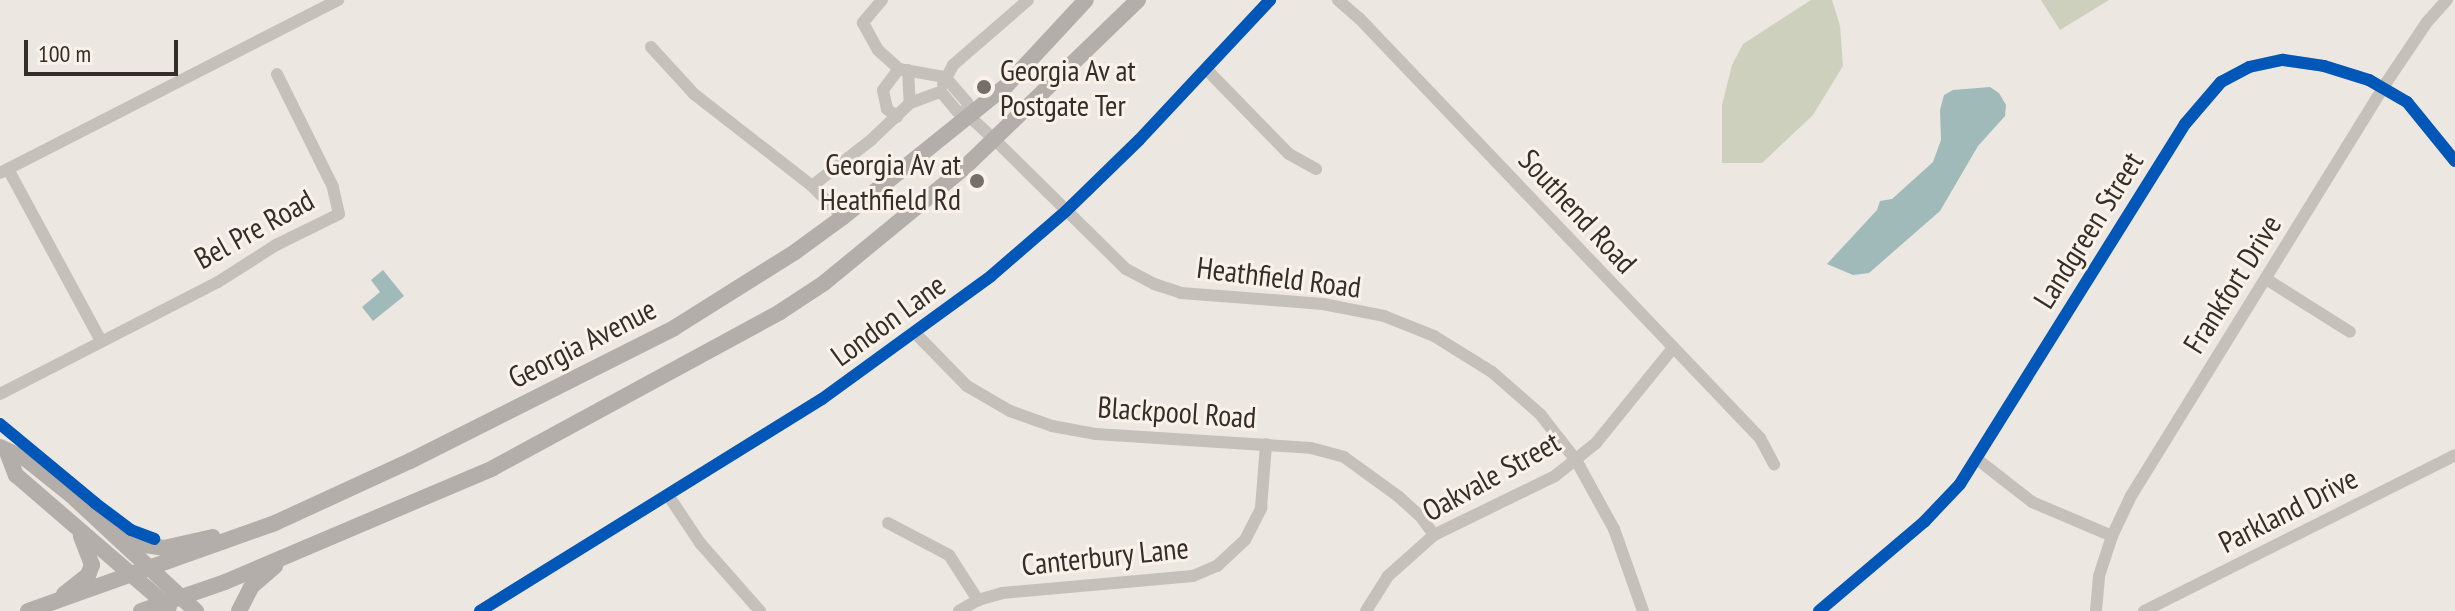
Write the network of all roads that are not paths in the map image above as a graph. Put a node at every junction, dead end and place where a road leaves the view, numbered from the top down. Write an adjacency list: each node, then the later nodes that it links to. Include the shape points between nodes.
1 (338, 0): 22 (street)
2 (882, 0): 10 (street, via 863,23 878,50)
3 (1028, 0): 13 (street)
4 (1086, 0): 17 (main road, Georgia Avenue, via 1006,86)
5 (1138, 0): 19 (main road)
6 (1270, 0): 11 (street, London Lane)
7 (1338, 0): 30 (street, Southend Road)
8 (2447, 0): 14 (street, Frankfort Drive)
9 (651, 47): 23 (street, via 711,109)
10 (904, 70): 13 (street); 16 (street); 18 (street, via 883,90 887,109)
11 (1207, 70): 21 (street, via 1289,154); 24 (street, London Lane)
12 (277, 74): 29 (street, Bel Pre Road, via 333,187 339,214)
13 (945, 77): 15 (street); 17 (street, via 967,102)
14 (2384, 86): 20 (street, Landgreen Street, via 2407,102); 26 (street, Frankfort Drive); 35 (street, Landgreen Street, via 2324,66 2283,60 2249,67 2221,82 2185,124)
15 (941, 92): 16 (street); 17 (street, Heathfield Road, via 957,111)
16 (910, 103): 18 (street)
17 (969, 116): 19 (street, Heathfield Road); 25 (main road, Georgia Avenue)
18 (897, 117): 23 (street)
19 (995, 140): 24 (street, Heathfield Road); 45 (main road, via 824,283 780,312 493,468)
20 (2455, 161)
21 (1316, 169)
22 (4, 171): 29 (street)
23 (812, 186): 25 (street)
24 (1066, 211): 28 (street, London Lane); 36 (street, Heathfield Road, via 1126,269 1154,284 1181,293 1323,304 1384,316 1434,336 1492,372 1540,414)
25 (843, 217): 41 (main road, Georgia Avenue, via 674,328 410,461)
26 (2266, 279): 27 (street); 44 (street, Frankfort Drive, via 2131,496)
27 (2350, 332)
28 (916, 334): 32 (street, Blackpool Road, via 967,386 1010,411 1052,426 1096,434); 39 (street, London Lane)
29 (101, 341): 31 (street, Bel Pre Road)
30 (1672, 349): 36 (street, Oakvale Street, via 1596,443); 37 (street, Southend Road, via 1760,438)
31 (0, 394)
32 (1266, 444): 43 (street, Blackpool Road, via 1344,457 1399,497); 48 (street, Canterbury Lane, via 1261,508 1245,540 1217,566 1193,576 1002,593)
33 (4, 449): 38 (main road, via 26,459); 42 (main road, via 16,475)
34 (2455, 455): 61 (street, Parkland Drive)
35 (1977, 459): 44 (street, via 2032,502); 59 (street, Landgreen Street, via 1924,522)
36 (1576, 460): 43 (street, Oakvale Street, via 1555,476); 58 (street, Heathfield Road, via 1614,529)
37 (1774, 464)
38 (71, 495): 41 (main road, via 131,538 164,548); 46 (main road)
39 (668, 495): 54 (street, London Lane); 55 (street, via 700,543)
40 (888, 523): 48 (street, via 949,555)
41 (269, 525): 46 (main road, Georgia Avenue)
42 (78, 531): 47 (main road); 50 (main road, via 91,555 88,575)
43 (1434, 535): 57 (street, Oakvale Street, via 1388,576)
44 (2112, 536): 60 (street, Frankfort Drive, via 2099,576)
45 (291, 553): 49 (main road); 53 (main road, via 251,587)
46 (153, 569): 47 (main road, Georgia Avenue); 49 (main road)
47 (133, 576): 49 (main road); 50 (main road, Georgia Avenue)
48 (978, 600): 56 (street, Canterbury Lane)
49 (173, 604): 51 (main road); 52 (main road)
50 (34, 609)
51 (141, 611)
52 (196, 611)
53 (239, 611)
54 (480, 611)
55 (760, 611)
56 (959, 611)
57 (1366, 611)
58 (1641, 611)
59 (1819, 611)
60 (2096, 611)
61 (2144, 611)

